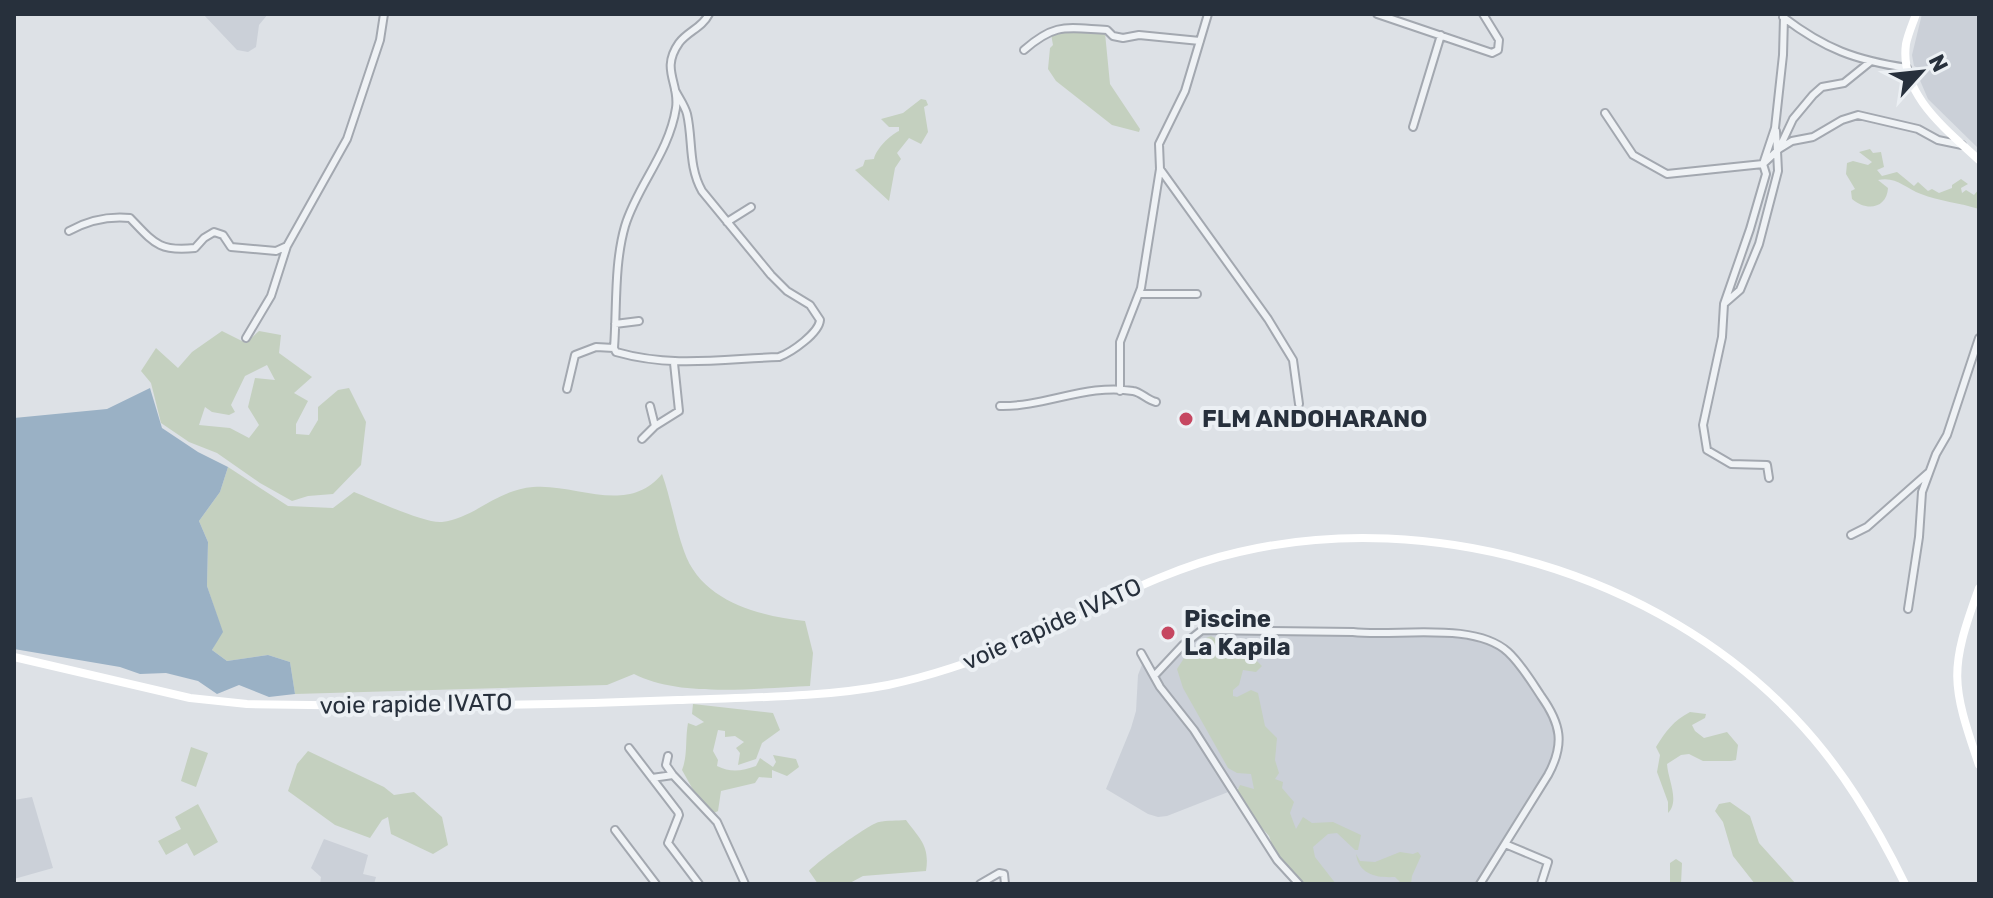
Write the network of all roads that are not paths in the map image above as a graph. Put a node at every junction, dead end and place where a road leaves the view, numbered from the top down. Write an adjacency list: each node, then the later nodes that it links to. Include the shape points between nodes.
1 (384, 14): 25 (street, via 347,139)
2 (709, 14): 13 (street, via 679,43 669,70)
3 (1208, 14): 9 (street)
4 (1377, 14): 8 (street)
5 (1483, 14): 8 (street, via 1499,40 1498,50 1486,52)
6 (1916, 14): 12 (main road, via 1906,44)
7 (1783, 15): 11 (street, via 1832,49); 16 (street)
8 (1441, 35): 15 (street)
9 (1200, 41): 10 (street, via 1123,38 1107,30 1058,28); 21 (street, via 1185,91 1159,144)
10 (1024, 50)
11 (1870, 62): 12 (street); 18 (street, via 1844,83 1822,87 1813,95 1793,119)
12 (1907, 68): 17 (main road, via 1929,112)
13 (675, 90): 23 (street, via 687,113 696,181); 30 (street, via 672,125 626,223)
14 (1605, 113): 20 (street, via 1633,155 1667,174)
15 (1413, 127)
16 (1775, 128): 18 (street); 20 (street)
17 (1963, 145): 18 (street, via 1858,115); 19 (main road)
18 (1779, 149): 20 (street); 28 (street, via 1759,244 1740,290)
19 (1979, 160)
20 (1763, 164): 28 (street, via 1766,174)
21 (1160, 169): 26 (street); 38 (street, via 1293,360)
22 (751, 207): 23 (street)
23 (727, 222): 34 (street, via 771,275 810,305 821,324 794,351 779,357)
24 (69, 231): 25 (street, via 119,217 130,218 155,245 174,251 195,248 214,232 231,247 276,251)
25 (287, 246): 31 (street, via 271,296)
26 (1139, 294): 27 (street); 36 (street, via 1120,342)
27 (1197, 294)
28 (1724, 304): 44 (street, via 1703,425 1707,450 1731,464 1767,465)
29 (639, 321): 30 (street)
30 (615, 324): 33 (street)
31 (246, 338)
32 (1979, 338): 43 (street, via 1947,435)
33 (614, 348): 34 (street, via 633,357); 35 (street, via 596,347 575,355)
34 (674, 363): 41 (street, via 679,411)
35 (567, 389)
36 (1120, 391): 37 (street, via 1137,391); 40 (street)
37 (1156, 402)
38 (1299, 404)
39 (650, 406): 41 (street)
40 (1000, 406)
41 (655, 426): 42 (street)
42 (642, 439)
43 (1928, 473): 45 (street); 47 (street)
44 (1769, 478)
45 (1851, 535)
46 (1979, 588): 53 (main road, via 1956,668 1959,704)
47 (1908, 609)
48 (1141, 653): 50 (street)
49 (14, 657): 66 (main road, voie rapide IVATO, via 190,698 247,704 623,702 819,694 890,684 970,662 1139,585 1239,551 1371,537 1465,545 1581,577 1662,614 1715,650 1772,695 1819,745 1861,802)
50 (1154, 676): 57 (street, via 1202,630 1426,632 1492,641 1517,662 1551,710 1559,731 1555,763); 63 (street, via 1277,860)
51 (629, 748): 55 (street)
52 (668, 756): 54 (street, via 666,765)
53 (1979, 765)
54 (673, 775): 55 (street); 60 (street, via 717,822)
55 (652, 778): 59 (street, via 679,815 668,843)
56 (615, 830): 58 (street)
57 (1505, 844): 64 (street); 65 (street, via 1548,862)
58 (656, 884)
59 (699, 884)
60 (745, 884)
61 (980, 884): 62 (street, via 999,873)
62 (1005, 884)
63 (1299, 884)
64 (1480, 884)
65 (1541, 884)
66 (1905, 884)

